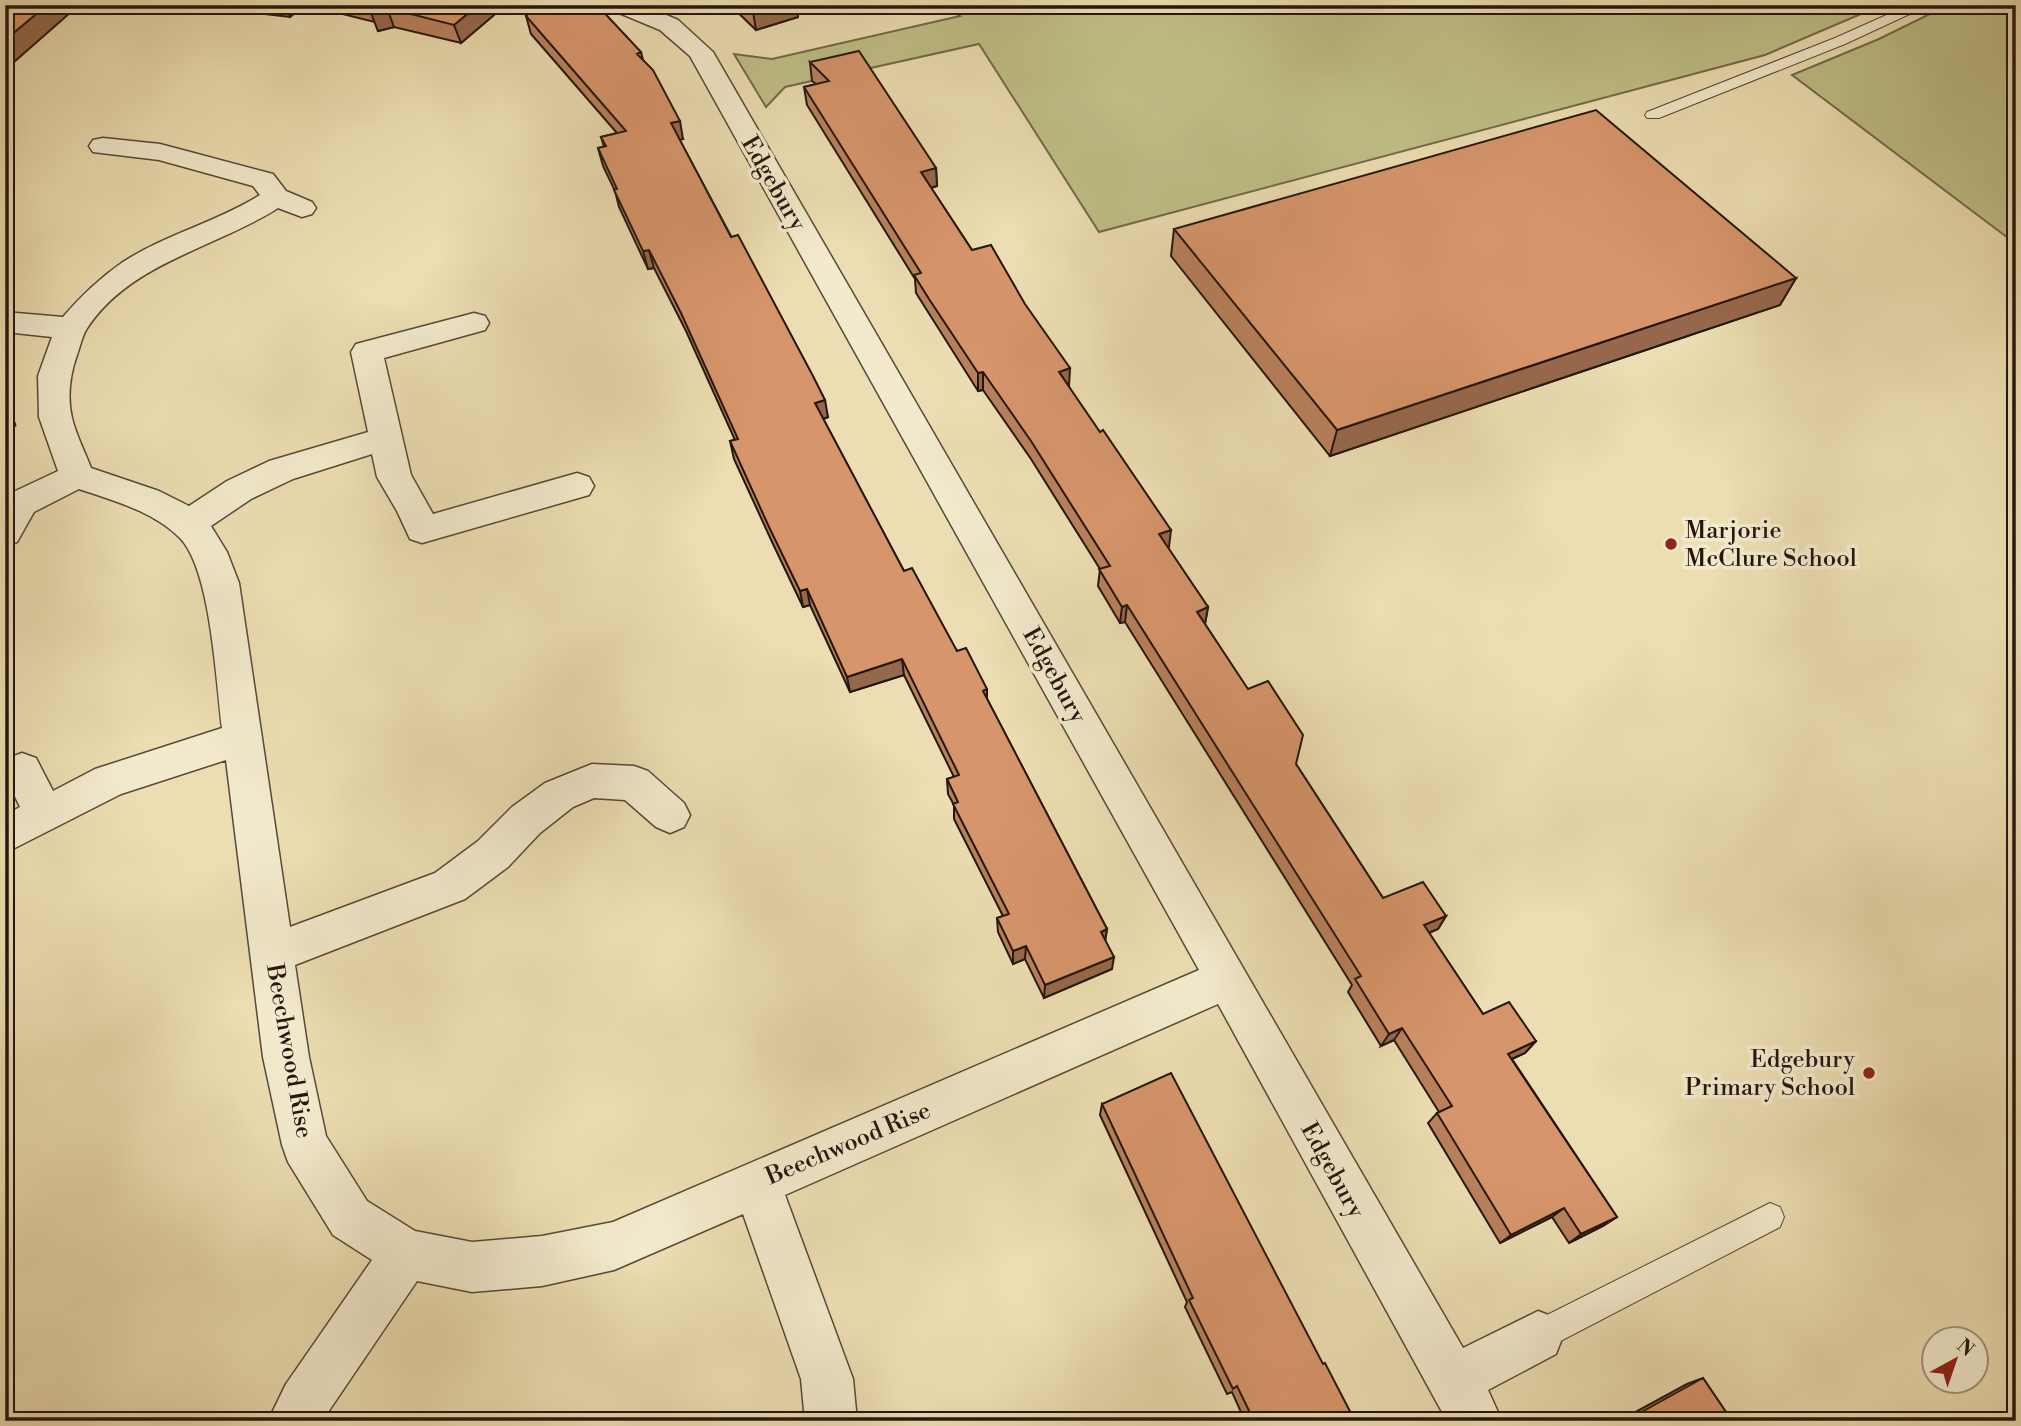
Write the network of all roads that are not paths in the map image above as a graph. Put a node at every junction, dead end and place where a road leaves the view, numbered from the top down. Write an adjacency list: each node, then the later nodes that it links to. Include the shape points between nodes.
1 (621, 5): 19 (street, Edgebury, via 668,25 700,52)
2 (1923, 5): 3 (lane)
3 (1653, 115)
4 (103, 146): 7 (street, via 160,152 263,180 289,203 192,239 135,268 96,298)
5 (5, 322): 7 (street)
6 (474, 323): 8 (street, via 367,352)
7 (71, 328): 9 (street, via 54,376 55,417)
8 (384, 439): 10 (street, via 394,477 422,530); 11 (street, via 281,470 239,490)
9 (77, 476): 11 (street, Beechwood Rise, via 150,501); 12 (street, via 21,503)
10 (577, 486)
11 (188, 524): 13 (street, Beechwood Rise, via 205,544 221,583)
12 (5, 533)
13 (242, 738): 15 (street, via 109,780); 18 (street, Beechwood Rise)
14 (22, 771): 15 (street)
15 (44, 814): 17 (street)
16 (670, 816): 18 (street, via 634,783 592,781 559,795 450,886)
17 (5, 835)
18 (272, 954): 22 (street, Beechwood Rise, via 286,1057 305,1145 350,1218)
19 (1226, 979): 20 (street, Beechwood Rise); 24 (street, Edgebury)
20 (756, 1182): 22 (street, Beechwood Rise, via 614,1246 542,1261 472,1267); 26 (street, via 827,1378)
21 (1770, 1217): 23 (lane)
22 (406, 1254): 25 (street)
23 (1538, 1336): 24 (street, Edgebury)
24 (1464, 1401)
25 (293, 1421)
26 (831, 1421)

